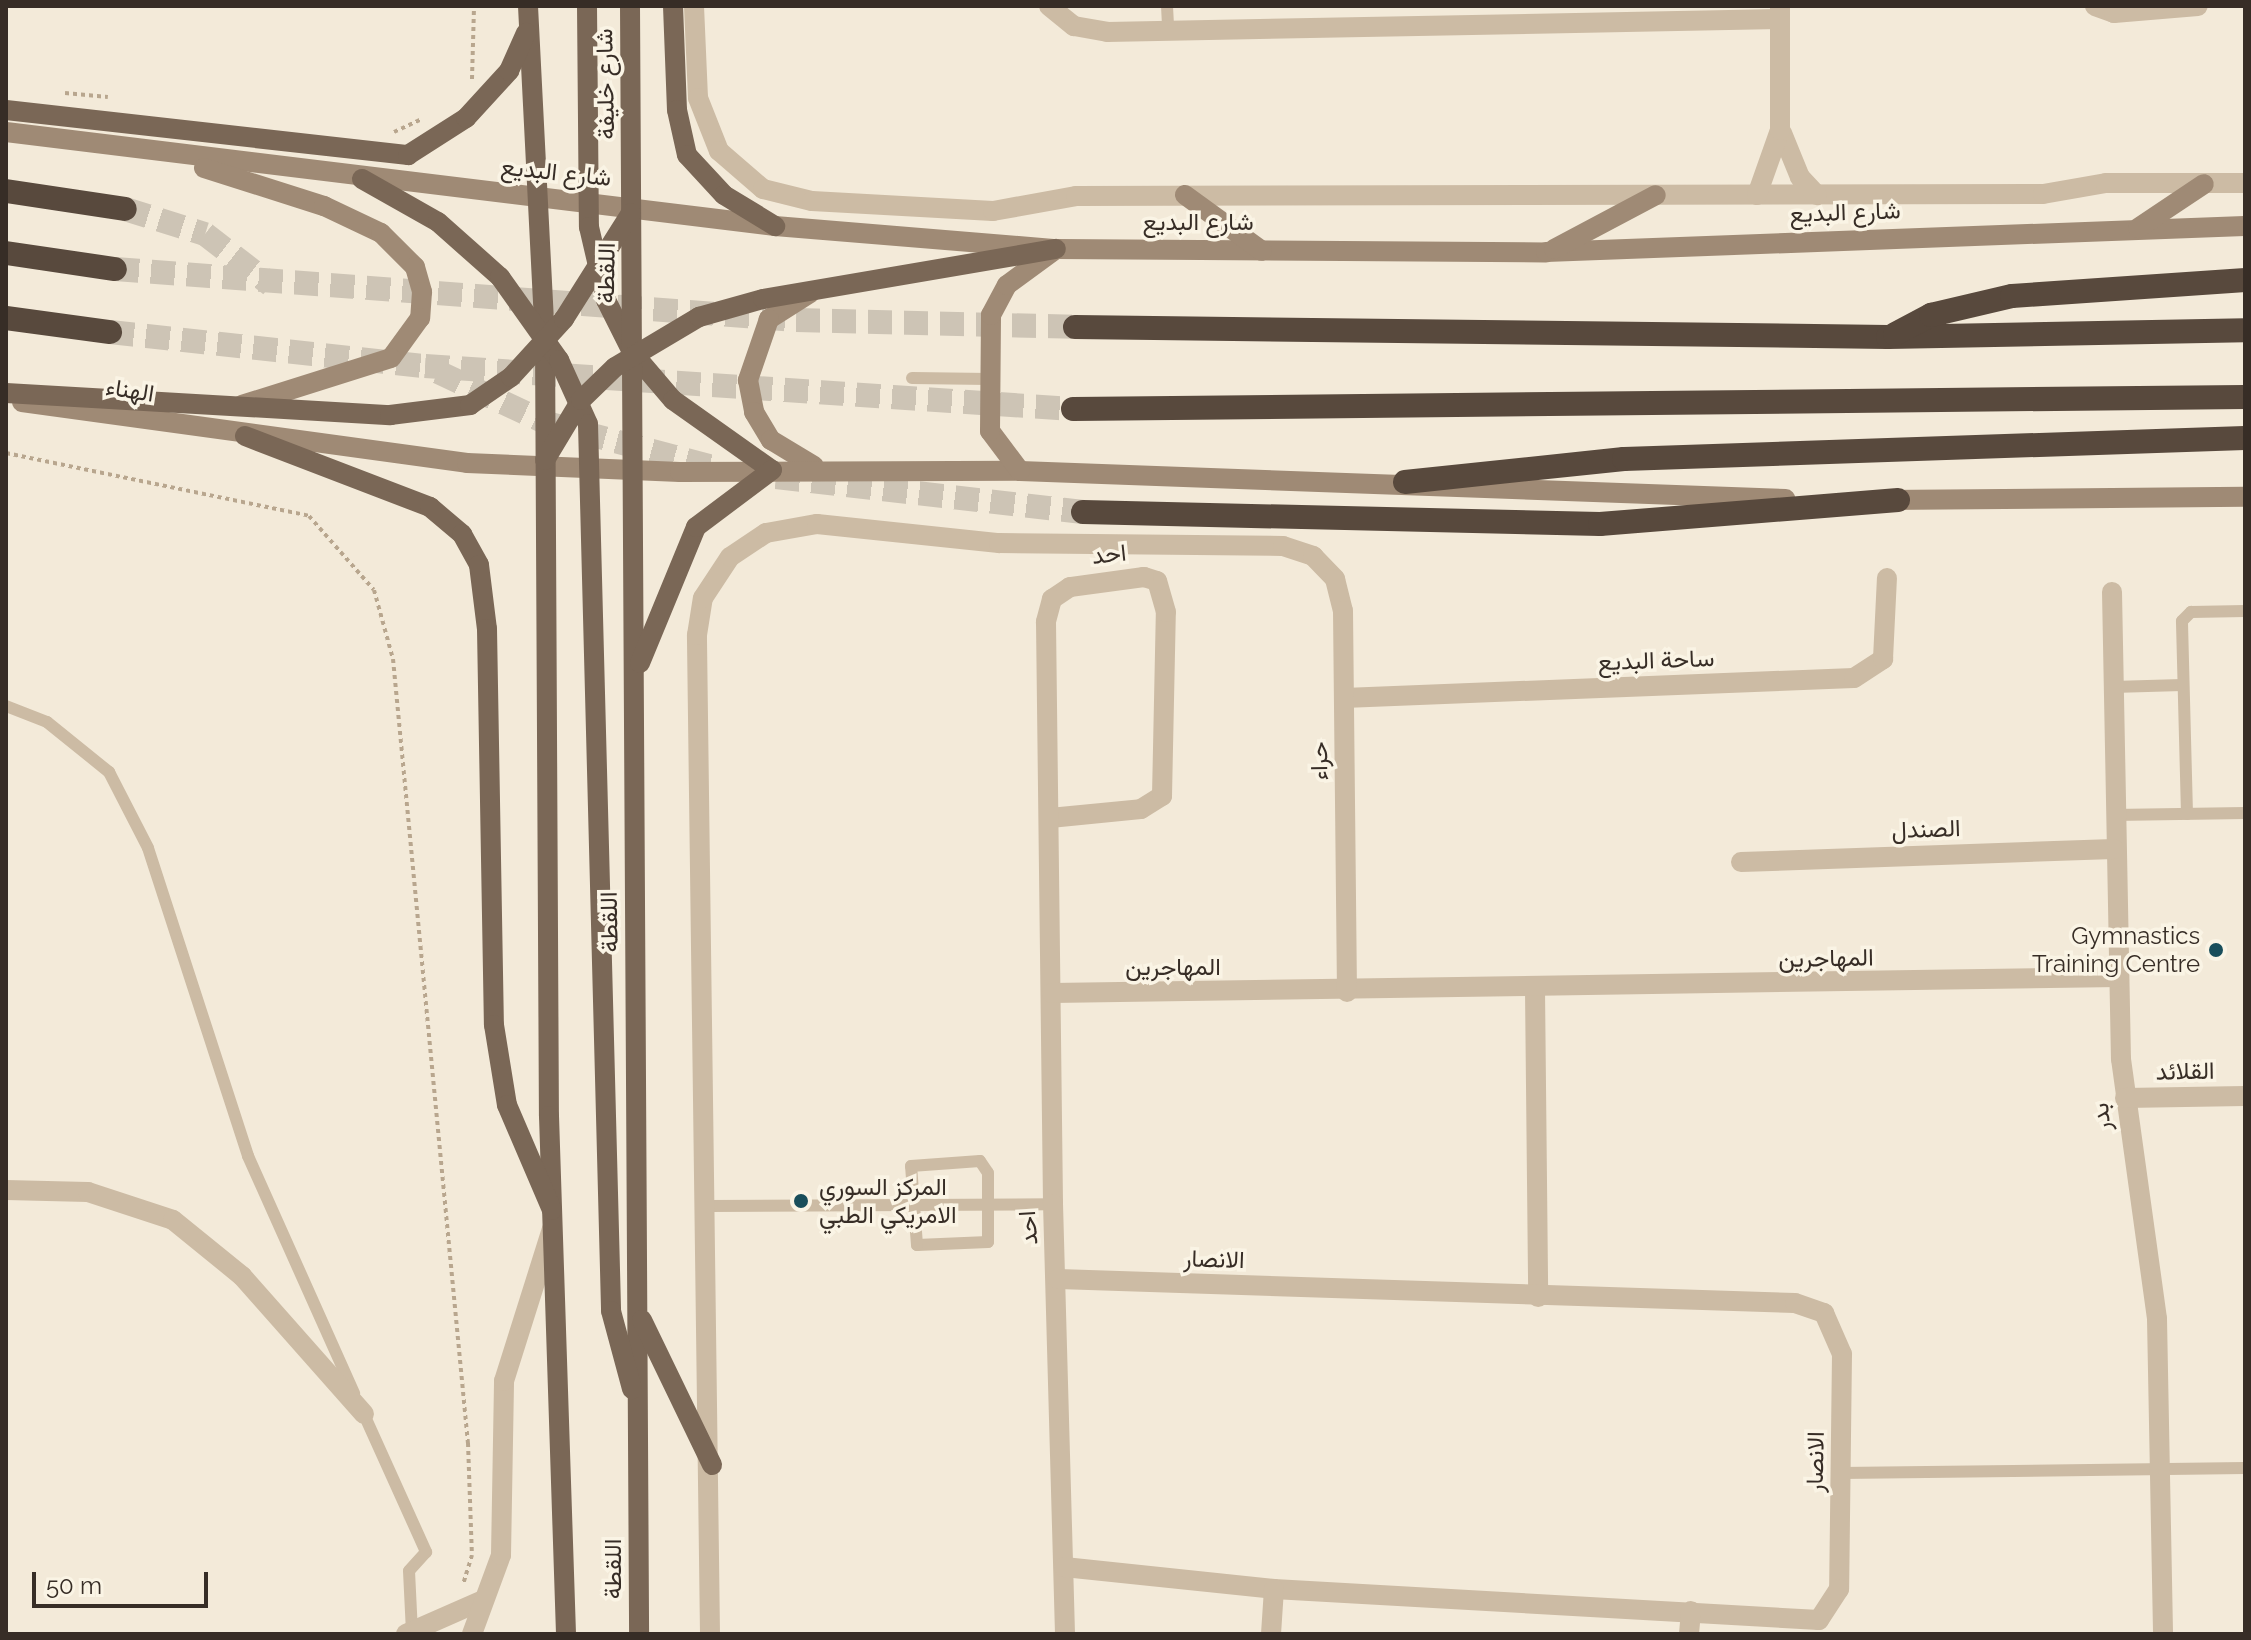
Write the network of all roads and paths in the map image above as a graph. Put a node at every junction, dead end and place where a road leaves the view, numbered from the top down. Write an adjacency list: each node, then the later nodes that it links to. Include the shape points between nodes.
1 (474, 6): 15 (path)
2 (528, 6): 14 (main road)
3 (587, 6): 33 (main road)
4 (630, 6): 34 (main road, شارع خليفة)
5 (673, 6): 36 (main road, via 677,110 687,155 724,195)
6 (694, 6): 28 (street, شارع البديع, via 698,98 719,151 763,189 812,201 993,211 1065,197)
7 (1049, 6): 13 (street, via 1090,31)
8 (1167, 6): 13 (lane)
9 (2095, 6): 10 (street, via 2114,13)
10 (2198, 6)
11 (1780, 13): 12 (street); 20 (street)
12 (1588, 14): 13 (street)
13 (1168, 27)
14 (527, 30): 18 (main road, via 488,95 408,155 339,153); 32 (main road)
15 (469, 86)
16 (51, 92): 17 (path)
17 (116, 98)
18 (6, 110)
19 (427, 118): 22 (path)
20 (1780, 130): 30 (street); 31 (street, via 1800,177)
21 (6, 132): 23 (main road)
22 (386, 135)
23 (156, 153): 24 (main road, شارع البديع); 59 (main road, via 324,206 381,233 415,267 420,318 391,358)
24 (362, 179): 32 (main road, شارع البديع); 52 (main road, via 472,250)
25 (2245, 183): 26 (street, شارع البديع)
26 (2204, 184): 31 (street, شارع البديع); 38 (main road)
27 (6, 191): 35 (highway)
28 (1185, 195): 29 (street, شارع البديع); 40 (main road)
29 (1656, 195): 30 (street, شارع البديع); 41 (main road)
30 (1757, 195): 31 (street, شارع البديع)
31 (1817, 195)
32 (536, 198): 33 (main road, شارع البديع); 52 (main road, اللقطة)
33 (588, 203): 34 (main road, شارع البديع); 44 (main road)
34 (633, 208): 36 (main road, شارع البديع); 44 (main road); 53 (main road, اللقطة)
35 (125, 209)
36 (775, 226): 39 (main road, شارع البديع)
37 (2245, 226): 38 (main road, شارع البديع)
38 (2136, 230): 41 (main road, شارع البديع)
39 (1056, 249): 40 (main road, شارع البديع); 46 (main road); 55 (main road, via 997,299)
40 (1262, 251): 41 (main road, شارع البديع)
41 (1546, 252)
42 (6, 253): 43 (highway)
43 (115, 269)
44 (597, 273): 52 (main road); 53 (main road)
45 (2245, 280): 51 (highway, via 2012,296 1931,315)
46 (825, 287): 53 (main road, via 728,307); 68 (main road, via 794,298 769,319 748,380 754,412 771,440 796,460)
47 (6, 318): 50 (highway)
48 (1075, 327): 51 (highway)
49 (2245, 330): 51 (highway)
50 (110, 332)
51 (1888, 337)
52 (545, 339): 58 (main road); 59 (main road, via 501,386 470,405 390,415); 64 (main road, اللقطة)
53 (632, 352): 58 (main road); 66 (main road, اللقطة); 67 (main road, via 703,427)
54 (912, 378): 55 (lane)
55 (989, 379): 69 (main road, via 990,431)
56 (6, 396): 59 (main road); 61 (main road, الهناء)
57 (2245, 397): 60 (highway)
58 (581, 400): 64 (main road); 65 (main road)
59 (242, 405)
60 (1073, 409)
61 (245, 436): 64 (main road); 99 (main road, via 430,507 462,534 479,565 487,629 494,1025 507,1105)
62 (2245, 438): 70 (highway, via 1624,459)
63 (6, 453): 111 (path, via 125,472 208,499 309,516 374,590 393,659 468,1443 472,1555)
64 (543, 466): 65 (main road); 99 (main road, اللقطة)
65 (595, 468): 66 (main road); 104 (main road, via 611,1311)
66 (633, 470): 67 (main road); 78 (main road, اللقطة)
67 (772, 470): 68 (main road); 78 (main road, via 696,527 672,570)
68 (828, 471): 69 (main road)
69 (1020, 471): 70 (main road)
70 (1405, 482): 72 (main road, via 1567,497)
71 (2245, 497): 72 (main road)
72 (1898, 500): 73 (highway, via 1600,524)
73 (1083, 512)
74 (1887, 578): 80 (street, ساحة البديع, via 1883,659 1854,678)
75 (2112, 592): 79 (street, بدر)
76 (2245, 611): 77 (lane, via 2186,616)
77 (2182, 685): 79 (lane); 83 (lane)
78 (633, 686): 102 (main road, اللقطة)
79 (2113, 687): 84 (street, بدر)
80 (1344, 698): 90 (street, حراء); 98 (street, حراء, via 1343,611 1326,566 1298,549 1037,546 809,524 766,533 730,557 703,598 697,635)
81 (6, 706): 103 (lane, via 47,722 109,772 148,848 248,1156)
82 (2245, 813): 83 (lane)
83 (2187, 814): 84 (lane)
84 (2114, 815): 86 (street, بدر)
85 (1050, 818): 85 (street, احد, via 1046,622 1052,599 1100,580 1157,581 1166,612 1162,796 1141,809); 91 (street, احد)
86 (2114, 849): 87 (street, الصندل); 88 (street, بدر)
87 (1741, 862)
88 (2119, 977): 89 (street, المهاجرين); 93 (street, بدر)
89 (1535, 990): 90 (street, المهاجرين); 101 (street)
90 (1347, 992): 91 (street, المهاجرين)
91 (1052, 993): 97 (street, احد)
92 (2245, 1096): 93 (street, القلائد)
93 (2125, 1098): 107 (street, بدر, via 2157,1319)
94 (6, 1190): 103 (street, via 88,1192 173,1220 242,1276)
95 (910, 1204): 96 (lane); 96 (lane, via 917,1245 979,1247 988,1242); 96 (lane, via 909,1170 919,1160 984,1164); 98 (lane)
96 (989, 1204): 97 (lane)
97 (1053, 1204): 100 (street, احد)
98 (709, 1206): 105 (street)
99 (555, 1217): 112 (street, اللقطة, via 504,1381 501,1555); 117 (main road, اللقطة)
100 (1058, 1279): 101 (street, الانصار); 109 (street, احد)
101 (1538, 1297): 108 (street, الانصار, via 1795,1303 1824,1313 1840,1339)
102 (640, 1315): 104 (main road, اللقطة); 105 (main road)
103 (364, 1414): 114 (lane, via 426,1552 409,1571)
104 (639, 1414): 118 (main road, اللقطة)
105 (712, 1465): 119 (street)
106 (2245, 1468): 107 (lane)
107 (2161, 1469): 108 (lane); 123 (street, بدر)
108 (1841, 1473): 113 (street, الانصار, via 1839,1589 1829,1613 1806,1622)
109 (1064, 1567): 110 (street, الانصار); 120 (street, احد)
110 (1274, 1589): 113 (street, الانصار); 121 (street)
111 (459, 1591)
112 (489, 1595): 114 (street); 116 (street, اللقطة)
113 (1691, 1611): 122 (street)
114 (409, 1634): 115 (street)
115 (420, 1634)
116 (472, 1634)
117 (566, 1634)
118 (639, 1634)
119 (710, 1634)
120 (1065, 1634)
121 (1271, 1634)
122 (1689, 1634)
123 (2163, 1634)

